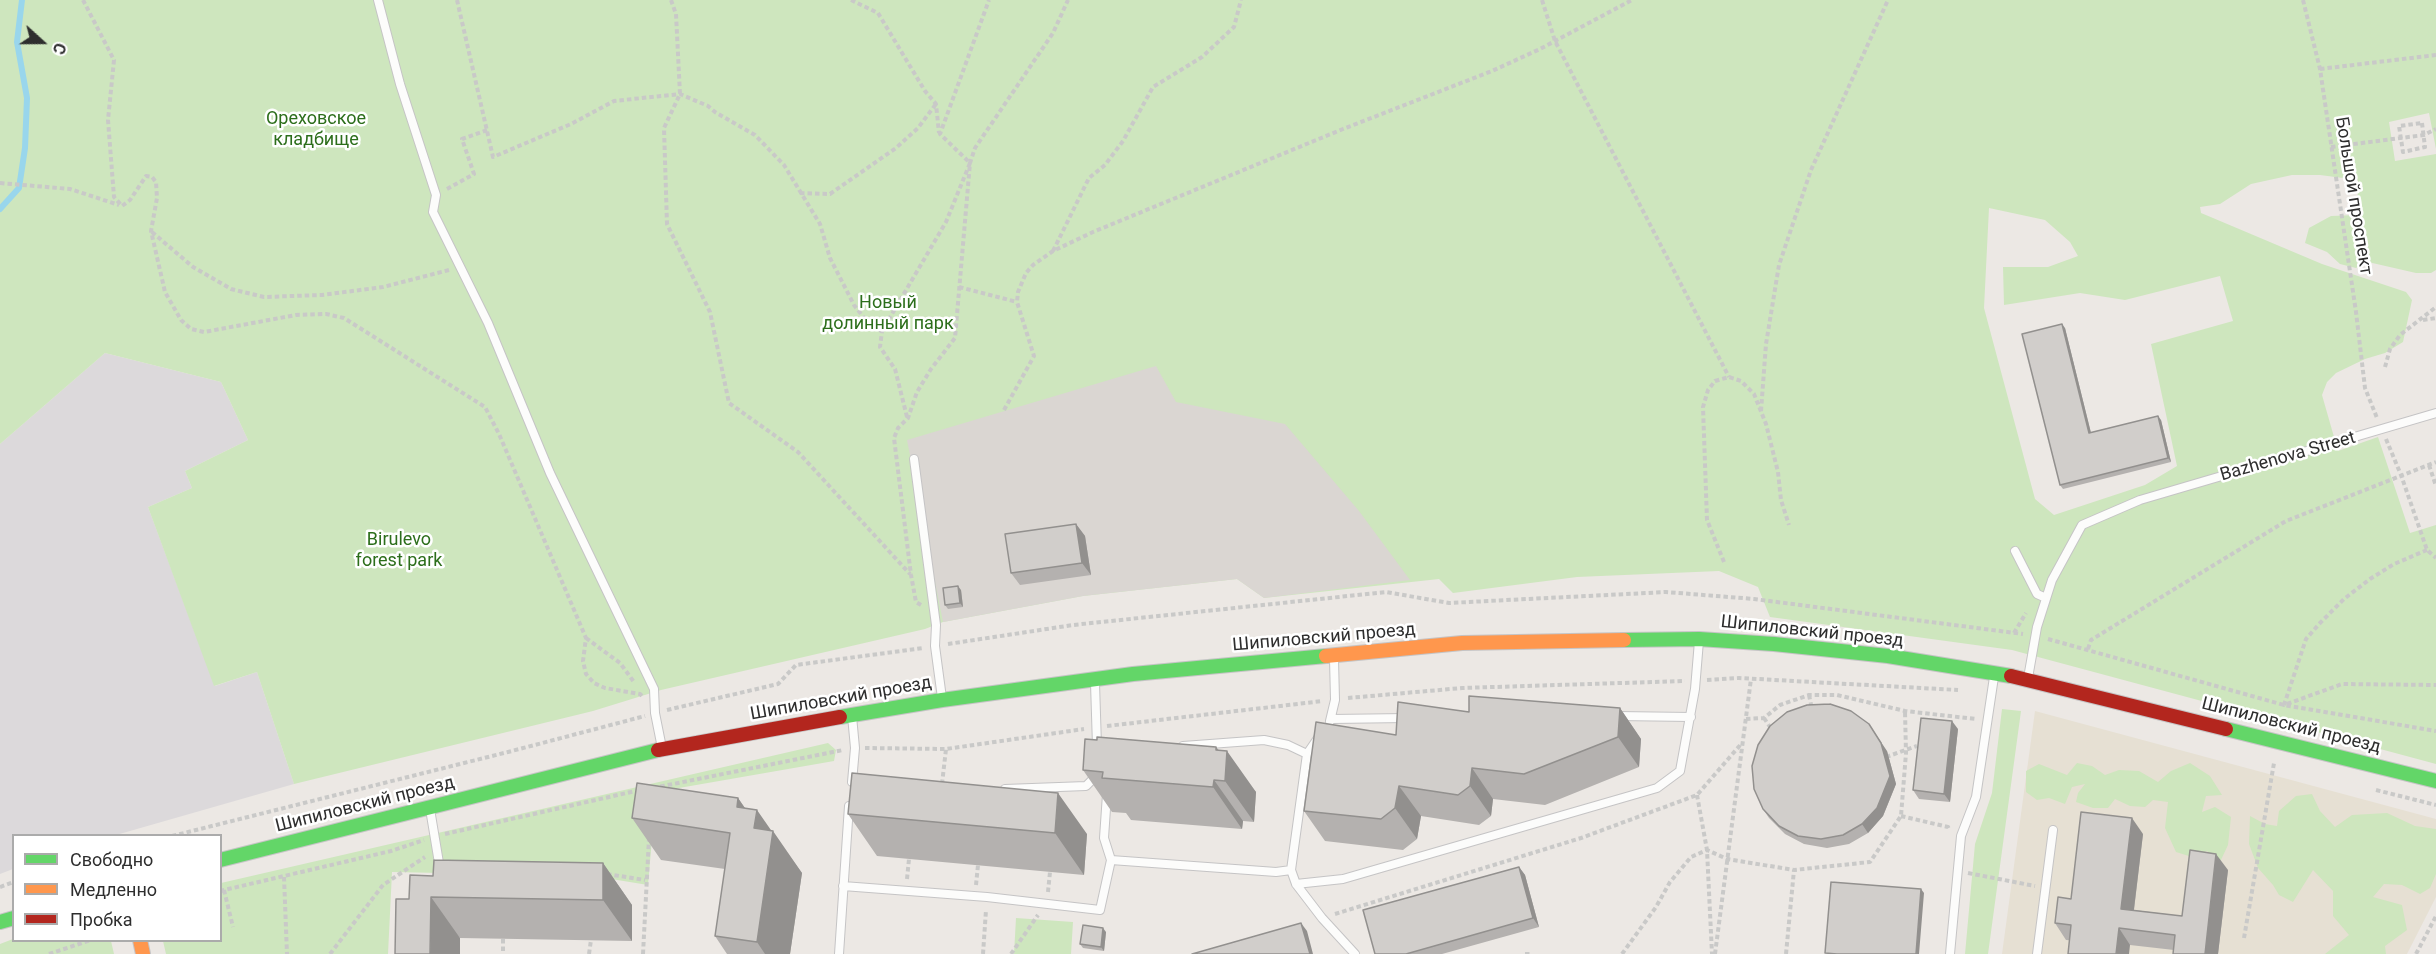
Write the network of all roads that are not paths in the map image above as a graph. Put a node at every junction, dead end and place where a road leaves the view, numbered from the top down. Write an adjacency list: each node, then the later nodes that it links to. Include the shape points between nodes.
1 (378, 0): 18 (lane, via 403,95 436,195 432,212 488,323 550,473 654,689)
2 (2436, 413): 5 (lane, via 2140,500 2082,525)
3 (914, 459): 11 (lane)
4 (2015, 551): 5 (lane, via 2037,594)
5 (2046, 598): 10 (lane)
6 (1699, 639): 7 (main road, Шипиловский проезд, via 1462,644); 8 (main road, Шипиловский проезд, via 1817,648); 15 (lane)
7 (1334, 654): 9 (main road, Шипиловский проезд); 16 (lane, via 1335,700)
8 (1994, 672): 10 (main road, Шипиловский проезд); 37 (lane, via 1976,797 1961,836)
9 (1095, 678): 11 (main road, Шипиловский проезд); 20 (lane)
10 (2027, 679): 22 (main road, Шипиловский проезд)
11 (942, 700): 12 (main road, Шипиловский проезд)
12 (852, 715): 18 (main road, Шипиловский проезд); 24 (lane, via 855,748 851,788)
13 (1610, 716): 15 (lane)
14 (1421, 717): 16 (lane)
15 (1691, 717): 33 (lane, via 1680,771 1657,788 1343,879)
16 (1331, 719): 19 (lane)
17 (1169, 746): 19 (lane, via 1264,740)
18 (663, 749): 27 (main road, Шипиловский проезд)
19 (1307, 754): 31 (lane)
20 (1097, 758)
21 (1096, 768): 25 (lane, via 1096,778 1086,786)
22 (2436, 781)
23 (1108, 783): 30 (lane, via 1104,838)
24 (862, 789)
25 (997, 789)
26 (850, 799): 34 (lane)
27 (429, 807): 29 (main road, Шипиловский проезд); 32 (lane, via 438,877)
28 (2053, 830): 38 (lane)
29 (222, 859)
30 (1111, 860): 31 (lane); 34 (lane, via 1100,909)
31 (1291, 870): 33 (lane)
32 (450, 873)
33 (1296, 884): 36 (lane)
34 (843, 886): 35 (lane)
35 (838, 954)
36 (1354, 954)
37 (1950, 954)
38 (2037, 954)

